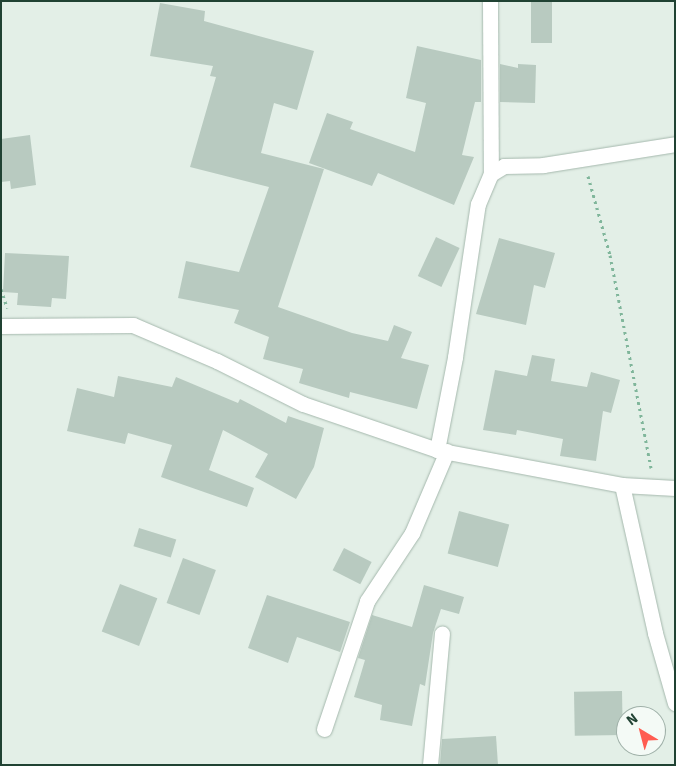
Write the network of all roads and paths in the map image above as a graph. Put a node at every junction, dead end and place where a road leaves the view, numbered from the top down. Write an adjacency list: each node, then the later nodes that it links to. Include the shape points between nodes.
1 (490, 1): 4 (street)
2 (675, 144): 3 (street)
3 (584, 159): 4 (street, via 504,166); 8 (path, via 610,255)
4 (491, 174): 6 (street, via 478,204)
5 (1, 326): 6 (street, via 133,325 218,361 303,404)
6 (442, 450): 7 (street); 12 (street, via 412,533 367,601)
7 (622, 485): 8 (street); 11 (street, via 655,633)
8 (654, 487): 9 (street)
9 (675, 488)
10 (442, 634): 13 (street)
11 (675, 703)
12 (324, 729)
13 (430, 765)

